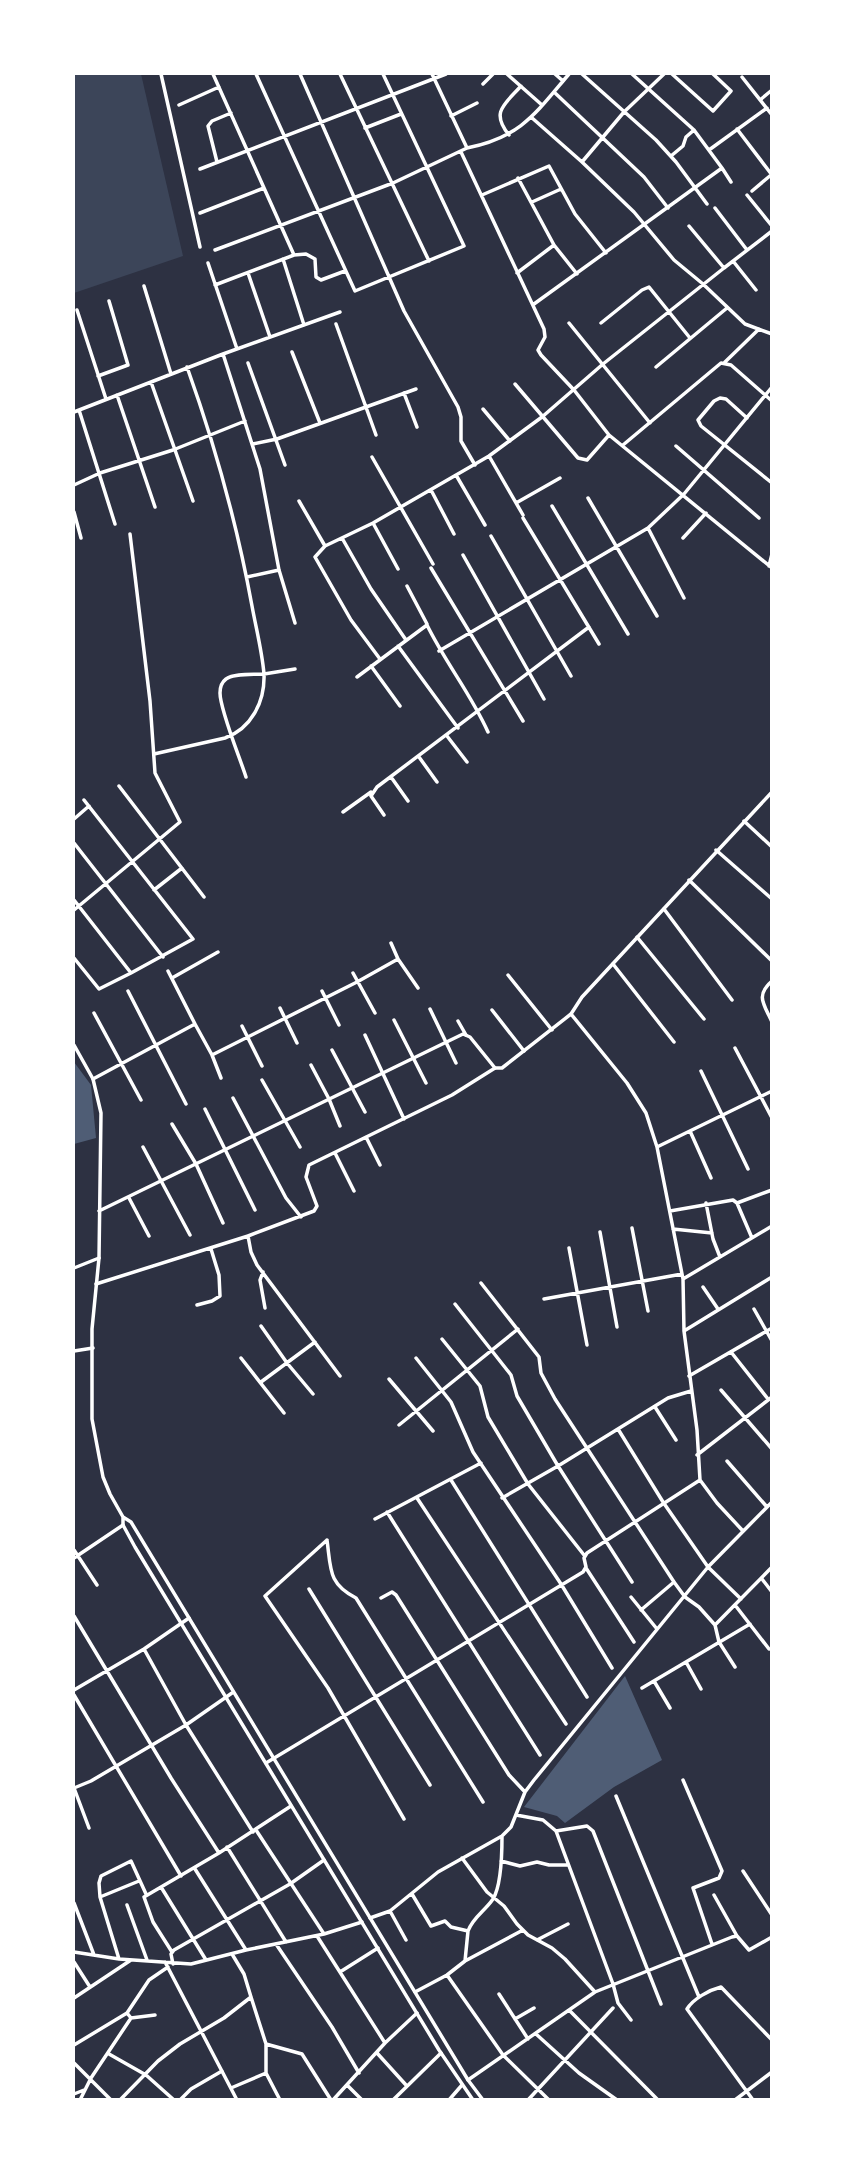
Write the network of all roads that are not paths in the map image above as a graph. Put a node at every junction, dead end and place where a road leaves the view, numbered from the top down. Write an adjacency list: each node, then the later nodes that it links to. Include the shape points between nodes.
1 (161, 74): 78 (street)
2 (213, 74): 22 (street)
3 (256, 74): 44 (street)
4 (300, 74): 39 (street)
5 (340, 74): 32 (street)
6 (383, 74): 26 (street)
7 (446, 74): 17 (street)
8 (493, 74): 20 (street)
9 (507, 74): 21 (street)
10 (555, 74): 19 (street)
11 (569, 74): 19 (street)
12 (582, 74): 33 (street)
13 (632, 74): 23 (street)
14 (664, 74): 23 (street)
15 (672, 74): 16 (street, via 712,111 731,91)
16 (713, 74)
17 (433, 76): 26 (street); 37 (street)
18 (743, 77): 27 (street)
19 (563, 81): 25 (street)
20 (483, 84)
21 (521, 86): 30 (street); 43 (street, via 499,114)
22 (219, 87): 29 (street); 34 (street)
23 (647, 87): 33 (street); 42 (street)
24 (772, 90): 27 (street)
25 (554, 92): 30 (street); 45 (street)
26 (392, 94): 32 (street); 35 (street)
27 (760, 101): 31 (street)
28 (477, 103): 37 (street)
29 (179, 105)
30 (542, 105): 38 (street)
31 (766, 108): 36 (street); 41 (street)
32 (355, 109): 39 (street); 40 (street)
33 (624, 112): 45 (street); 50 (street)
34 (231, 113): 47 (street); 52 (street, via 208,126)
35 (401, 114): 40 (street); 53 (street)
36 (772, 115)
37 (451, 116): 46 (street)
38 (531, 117): 43 (street); 51 (street)
39 (322, 122): 44 (street); 66 (street)
40 (365, 128): 59 (street)
41 (736, 129): 48 (street); 56 (street)
42 (694, 130): 48 (street); 50 (street)
43 (509, 135): 46 (street)
44 (284, 137): 47 (street); 71 (street)
45 (603, 138): 51 (street); 69 (street, via 644,177)
46 (467, 148): 49 (street)
47 (248, 150): 52 (street); 60 (street)
48 (709, 150): 54 (street)
49 (461, 152): 53 (street); 64 (street)
50 (671, 156): 62 (street)
51 (582, 162): 74 (street)
52 (217, 163): 55 (street)
53 (427, 167): 59 (street); 84 (street, via 464,246)
54 (722, 168): 58 (street); 62 (street)
55 (200, 169)
56 (771, 175): 63 (street)
57 (518, 178): 61 (street, via 549,166); 64 (street); 67 (street)
58 (731, 182)
59 (393, 183): 66 (street); 84 (street)
60 (264, 188): 72 (street); 73 (street)
61 (561, 189): 67 (street); 81 (street)
62 (695, 189): 68 (street); 69 (street)
63 (752, 191)
64 (482, 195): 90 (street)
65 (747, 195): 76 (street)
66 (355, 197): 71 (street); 92 (street)
67 (532, 202): 77 (street)
68 (707, 204)
69 (668, 208): 74 (street)
70 (715, 208): 80 (street)
71 (317, 210): 73 (street); 88 (street)
72 (200, 213)
73 (280, 223): 79 (street); 82 (street)
74 (644, 226): 81 (street); 93 (street)
75 (689, 226): 87 (street)
76 (772, 229): 80 (street)
77 (554, 245): 90 (street); 91 (street)
78 (200, 247)
79 (215, 250)
80 (747, 250): 85 (street)
81 (606, 253): 91 (street)
82 (294, 255): 83 (street); 88 (street, via 315,259 316,276 321,280)
83 (282, 259): 89 (street); 106 (street)
84 (429, 261): 92 (street)
85 (733, 261): 87 (street); 96 (street)
86 (208, 263): 94 (street)
87 (724, 268): 93 (street)
88 (345, 271): 92 (street, via 355,292)
89 (247, 272): 94 (street); 109 (street)
90 (517, 273): 98 (street)
91 (577, 274): 98 (street)
92 (391, 278): 157 (street, via 411,325 458,407 461,441)
93 (703, 284): 99 (street); 102 (street)
94 (215, 285): 111 (street)
95 (144, 286): 119 (street)
96 (756, 290)
97 (109, 301): 120 (street, via 128,365)
98 (534, 303): 125 (street, via 545,337 539,353)
99 (727, 308): 107 (street); 110 (street)
100 (77, 310): 120 (street)
101 (340, 312): 106 (street)
102 (670, 312): 104 (street, via 646,287); 110 (street); 116 (street)
103 (569, 323): 116 (street)
104 (601, 323)
105 (336, 324): 131 (street)
106 (304, 325): 109 (street)
107 (759, 330): 108 (street); 114 (street)
108 (772, 334)
109 (270, 337): 111 (street)
110 (690, 338): 118 (street)
111 (237, 349): 113 (street)
112 (292, 352): 138 (street)
113 (223, 354): 117 (street); 137 (street)
114 (725, 362): 128 (street); 139 (street)
115 (248, 363): 144 (street)
116 (603, 364): 125 (street); 139 (street)
117 (187, 367): 119 (street); 141 (street)
118 (656, 367)
119 (170, 374): 121 (street)
120 (98, 376): 129 (street)
121 (150, 382): 127 (street); 151 (street)
122 (514, 384): 135 (street)
123 (772, 387): 128 (street)
124 (416, 389): 126 (street)
125 (574, 390): 135 (street); 143 (street)
126 (404, 393): 131 (street); 140 (street)
127 (117, 395): 129 (street); 155 (street)
128 (765, 395): 130 (street); 136 (street)
129 (106, 400): 133 (street)
130 (772, 401)
131 (366, 406): 138 (street); 142 (street)
132 (483, 409): 145 (street)
133 (79, 410): 134 (street); 159 (street)
134 (74, 412)
135 (542, 417): 143 (street, via 583,460); 145 (street)
136 (747, 418): 150 (street); 150 (street, via 723,398 713,401 700,416 701,426)
137 (245, 421): 141 (street); 147 (street)
138 (320, 423): 144 (street)
139 (650, 424): 148 (street)
140 (416, 427)
141 (211, 433): 151 (street); 194 (street)
142 (376, 435)
143 (609, 435): 148 (street)
144 (277, 439): 146 (street); 156 (street)
145 (510, 441): 153 (street)
146 (268, 442): 147 (street); 152 (street)
147 (253, 444): 152 (street)
148 (622, 445): 165 (street)
149 (676, 446): 158 (street)
150 (725, 446): 158 (street); 162 (street)
151 (173, 450): 155 (street); 168 (street)
152 (254, 451): 193 (street)
153 (489, 456): 157 (street); 169 (street)
154 (372, 457): 172 (street)
155 (139, 461): 159 (street); 171 (street)
156 (285, 465)
157 (475, 465): 160 (street)
158 (705, 470): 165 (street); 175 (street)
159 (100, 473): 163 (street); 177 (street)
160 (456, 475): 164 (street); 178 (street)
161 (561, 478): 169 (street)
162 (772, 483)
163 (74, 485)
164 (431, 491): 172 (street); 181 (street)
165 (684, 494): 174 (street); 179 (street)
166 (588, 498): 187 (street)
167 (299, 500): 186 (street)
168 (193, 501)
169 (516, 503): 195 (street)
170 (552, 506): 190 (street)
171 (155, 507)
172 (401, 508): 176 (street); 204 (street)
173 (74, 512): 183 (street)
174 (706, 513): 185 (street); 191 (street)
175 (759, 518)
176 (373, 523): 184 (street); 192 (street)
177 (115, 524)
178 (485, 525)
179 (648, 528): 187 (street); 198 (street)
180 (131, 534): 227 (street)
181 (454, 534)
182 (491, 536): 197 (street)
183 (81, 538)
184 (342, 538): 186 (street); 206 (street)
185 (683, 538)
186 (325, 546): 211 (street, via 315,557 317,563)
187 (615, 547): 190 (street); 200 (street)
188 (772, 554): 191 (street)
189 (463, 555): 199 (street)
190 (587, 565): 195 (street); 205 (street)
191 (770, 567)
192 (398, 569)
193 (279, 570): 194 (street); 201 (street)
194 (247, 577): 215 (street)
195 (560, 579): 197 (street); 203 (street)
196 (407, 586): 202 (street)
197 (527, 598): 199 (street); 210 (street)
198 (684, 598)
199 (497, 616): 204 (street); 214 (street)
200 (657, 616)
201 (295, 623)
202 (427, 625): 206 (street); 209 (street)
203 (589, 627): 207 (street); 210 (street)
204 (468, 632): 209 (street); 218 (street)
205 (628, 634)
206 (406, 640): 208 (street)
207 (600, 644)
208 (398, 646): 211 (street); 223 (street)
209 (439, 650): 221 (street)
210 (559, 652): 214 (street); 216 (street)
211 (380, 659): 212 (street)
212 (371, 666): 217 (street); 220 (street)
213 (295, 669): 215 (street)
214 (531, 673): 218 (street); 219 (street)
215 (264, 674): 225 (street, via 261,704); 225 (street, via 230,677 222,684 219,691)
216 (571, 676)
217 (357, 677)
218 (504, 692): 221 (street); 222 (street)
219 (544, 699)
220 (400, 706)
221 (479, 712): 223 (street); 224 (street)
222 (523, 721)
223 (458, 728): 226 (street)
224 (488, 732)
225 (233, 735): 227 (street); 230 (street)
226 (447, 736): 228 (street); 229 (street)
227 (154, 754): 243 (street, via 155,774 180,822)
228 (419, 757): 231 (street); 232 (street)
229 (467, 762)
230 (246, 777)
231 (391, 777): 234 (street); 237 (street)
232 (437, 782)
233 (119, 786): 243 (street)
234 (373, 791): 239 (street); 240 (street, via 373,800)
235 (771, 793): 242 (street)
236 (84, 800): 238 (street)
237 (408, 801)
238 (89, 806): 241 (street); 247 (street)
239 (343, 812)
240 (384, 815)
241 (74, 819)
242 (744, 821): 245 (street); 246 (street)
243 (158, 839): 247 (street); 248 (street)
244 (74, 843): 250 (street)
245 (772, 847)
246 (716, 850): 249 (street); 253 (street)
247 (132, 861): 250 (street); 251 (street)
248 (182, 868): 251 (street); 252 (street)
249 (689, 880): 256 (street); 264 (street)
250 (106, 883): 255 (street); 261 (street)
251 (154, 890): 261 (street, via 193,939)
252 (204, 897)
253 (772, 899)
254 (74, 900): 255 (street)
255 (79, 906): 257 (street); 267 (street)
256 (663, 909): 258 (street); 277 (street)
257 (74, 910)
258 (638, 937): 265 (street); 285 (street)
259 (391, 943): 263 (street)
260 (218, 952): 270 (street)
261 (163, 957): 267 (street)
262 (74, 958): 267 (street, via 99,989)
263 (398, 958): 272 (street); 273 (street)
264 (772, 961)
265 (613, 964): 283 (street); 297 (street)
266 (168, 971): 270 (street)
267 (131, 973)
268 (353, 973): 272 (street)
269 (508, 975): 292 (street)
270 (172, 978): 289 (street)
271 (772, 981): 288 (street, via 761,995)
272 (357, 982): 276 (street); 282 (street)
273 (418, 988)
274 (128, 990): 299 (street)
275 (322, 991): 276 (street)
276 (324, 997): 284 (street); 290 (street)
277 (732, 1000)
278 (280, 1008): 284 (street)
279 (430, 1010): 296 (street)
280 (492, 1010): 303 (street)
281 (94, 1013): 306 (street)
282 (374, 1013)
283 (571, 1014): 292 (street); 335 (street, via 627,1083 646,1113)
284 (285, 1018): 295 (street); 298 (street)
285 (704, 1019)
286 (394, 1020): 305 (street)
287 (458, 1021): 294 (street)
288 (772, 1022)
289 (195, 1024): 299 (street); 304 (street)
290 (339, 1025)
291 (242, 1026): 295 (street)
292 (552, 1030): 303 (street)
293 (365, 1035): 312 (street)
294 (467, 1035): 296 (street); 310 (street)
295 (246, 1036): 304 (street); 309 (street)
296 (446, 1042): 305 (street); 307 (street)
297 (674, 1042)
298 (297, 1043)
299 (157, 1044): 306 (street); 323 (street)
300 (74, 1045): 314 (street)
301 (735, 1048): 320 (street)
302 (332, 1050): 317 (street)
303 (524, 1051): 310 (street, via 502,1068)
304 (212, 1055): 313 (street)
305 (414, 1058): 312 (street); 316 (street)
306 (122, 1063): 314 (street); 322 (street)
307 (456, 1063)
308 (311, 1065): 321 (street)
309 (262, 1066)
310 (495, 1068): 328 (street)
311 (701, 1071): 326 (street)
312 (382, 1073): 317 (street); 328 (street)
313 (221, 1078)
314 (93, 1079): 352 (street, via 101,1113)
315 (262, 1080): 329 (street)
316 (426, 1083)
317 (353, 1087): 321 (street); 325 (street)
318 (772, 1091): 320 (street)
319 (233, 1097): 333 (street)
320 (761, 1097): 326 (street); 327 (street)
321 (329, 1099): 329 (street); 331 (street)
322 (141, 1100)
323 (186, 1104)
324 (205, 1109): 338 (street)
325 (365, 1112)
326 (722, 1115): 332 (street); 342 (street)
327 (772, 1118)
328 (404, 1119): 334 (street)
329 (286, 1120): 333 (street); 337 (street)
330 (172, 1124): 340 (street)
331 (340, 1126)
332 (690, 1131): 335 (street); 343 (street)
333 (254, 1136): 338 (street); 354 (street)
334 (366, 1137): 339 (street); 341 (street)
335 (657, 1146): 353 (street)
336 (143, 1147): 344 (street)
337 (300, 1147)
338 (225, 1150): 340 (street); 351 (street)
339 (334, 1152): 345 (street); 354 (street, via 306,1170 317,1206)
340 (195, 1164): 344 (street); 355 (street)
341 (380, 1165)
342 (748, 1169)
343 (711, 1178)
344 (162, 1181): 347 (street); 361 (street)
345 (354, 1191)
346 (770, 1191): 348 (street); 350 (street)
347 (128, 1198): 352 (street); 362 (street)
348 (772, 1199)
349 (706, 1203): 350 (street, via 727,1199); 353 (street); 360 (street)
350 (737, 1203): 364 (street)
351 (255, 1210)
352 (99, 1211): 368 (street)
353 (670, 1211): 358 (street)
354 (301, 1217): 363 (street)
355 (223, 1223)
356 (772, 1226): 364 (street)
357 (632, 1228): 373 (street)
358 (673, 1228): 360 (street); 371 (street)
359 (600, 1232): 376 (street)
360 (712, 1233): 367 (street)
361 (190, 1235)
362 (149, 1236)
363 (248, 1236): 366 (street); 370 (street)
364 (752, 1238): 367 (street)
365 (569, 1248): 378 (street)
366 (211, 1249): 375 (street); 381 (street, via 220,1296)
367 (720, 1257): 371 (street)
368 (99, 1258): 369 (street); 375 (street)
369 (74, 1268)
370 (262, 1272): 382 (street); 394 (street)
371 (683, 1276): 373 (street); 390 (street)
372 (772, 1277): 383 (street)
373 (642, 1281): 376 (street); 385 (street)
374 (481, 1283): 389 (street)
375 (96, 1284): 396 (street)
376 (610, 1287): 378 (street); 387 (street)
377 (703, 1287): 383 (street)
378 (577, 1293): 379 (street); 395 (street)
379 (544, 1299)
380 (455, 1304): 397 (street)
381 (197, 1305)
382 (265, 1308)
383 (718, 1309): 390 (street)
384 (754, 1309): 391 (street)
385 (648, 1311)
386 (261, 1326): 402 (street)
387 (617, 1327)
388 (772, 1328): 391 (street)
389 (518, 1329): 397 (street); 421 (street, via 541,1359 541,1373)
390 (684, 1331): 405 (street)
391 (766, 1331): 393 (street); 399 (street)
392 (442, 1339): 403 (street)
393 (772, 1341)
394 (315, 1342): 402 (street); 404 (street)
395 (587, 1345)
396 (93, 1349): 398 (street); 436 (street, via 96,1450)
397 (492, 1350): 403 (street); 426 (street, via 511,1375 517,1396)
398 (74, 1351)
399 (731, 1352): 405 (street); 412 (street)
400 (241, 1358): 407 (street)
401 (416, 1358): 408 (street)
402 (287, 1363): 407 (street); 411 (street)
403 (468, 1369): 408 (street); 429 (street, via 480,1386 488,1417)
404 (340, 1376)
405 (689, 1376): 409 (street)
406 (389, 1379): 414 (street)
407 (260, 1382): 415 (street)
408 (442, 1390): 414 (street); 425 (street)
409 (691, 1391): 413 (street); 423 (street)
410 (721, 1391): 416 (street)
411 (313, 1394)
412 (770, 1398): 416 (street)
413 (655, 1406): 418 (street); 420 (street)
414 (416, 1411): 417 (street); 419 (street)
415 (284, 1413)
416 (744, 1419): 422 (street); 423 (street)
417 (399, 1425)
418 (618, 1429): 421 (street); 432 (street)
419 (433, 1432)
420 (676, 1440)
421 (588, 1447): 426 (street); 438 (street)
422 (772, 1449)
423 (697, 1454): 428 (street)
424 (727, 1461): 434 (street)
425 (481, 1463): 427 (street); 431 (street)
426 (558, 1466): 429 (street); 441 (street)
427 (451, 1480): 430 (street); 459 (street)
428 (700, 1480): 432 (street); 440 (street)
429 (528, 1484): 431 (street); 443 (street)
430 (417, 1498): 435 (street); 464 (street)
431 (502, 1498): 451 (street)
432 (663, 1502): 438 (street); 446 (street)
433 (772, 1502): 434 (street)
434 (767, 1507): 440 (street)
435 (387, 1512): 437 (street); 469 (street)
436 (123, 1517): 439 (street); 463 (street, via 131,1522)
437 (375, 1519)
438 (634, 1522): 441 (street); 450 (street)
439 (123, 1525): 444 (street); 465 (street)
440 (743, 1531): 446 (street)
441 (605, 1541): 443 (street); 449 (street)
442 (74, 1550): 444 (street)
443 (584, 1556): 445 (street)
444 (75, 1557): 452 (street)
445 (586, 1567): 451 (street); 470 (street)
446 (708, 1567): 456 (street); 458 (street)
447 (772, 1567): 448 (street)
448 (762, 1579): 454 (street); 458 (street)
449 (632, 1582)
450 (674, 1582): 456 (street); 461 (street)
451 (561, 1584): 459 (street); 477 (street)
452 (97, 1585)
453 (309, 1589): 485 (street)
454 (772, 1592)
455 (631, 1597): 461 (street)
456 (685, 1597): 467 (street); 468 (street)
457 (381, 1598): 474 (street, via 394,1593)
458 (741, 1599): 460 (street)
459 (529, 1603): 464 (street); 487 (street)
460 (735, 1605): 466 (street); 467 (street)
461 (642, 1610): 468 (street)
462 (74, 1616): 478 (street)
463 (189, 1618): 465 (street); 484 (street)
464 (500, 1622): 469 (street); 490 (street)
465 (182, 1623): 472 (street); 486 (street)
466 (750, 1624): 471 (street); 473 (street)
467 (715, 1625): 471 (street)
468 (657, 1629): 500 (street)
469 (468, 1640): 474 (street); 493 (street)
470 (634, 1642)
471 (719, 1642): 475 (street); 476 (street)
472 (144, 1649): 478 (street); 491 (street)
473 (769, 1649)
474 (437, 1658): 479 (street); 500 (street, via 509,1775)
475 (686, 1662): 480 (street); 482 (street)
476 (735, 1667)
477 (612, 1668)
478 (107, 1671): 483 (street); 492 (street)
479 (405, 1678): 485 (street); 489 (street, via 356,1598 334,1581 327,1540 265,1596); 502 (street)
480 (654, 1681): 481 (street); 488 (street)
481 (642, 1688)
482 (701, 1689)
483 (74, 1693): 496 (street)
484 (232, 1693): 486 (street); 494 (street)
485 (375, 1695): 489 (street); 498 (street)
486 (226, 1697): 491 (street); 495 (street)
487 (587, 1697)
488 (670, 1708)
489 (345, 1715): 494 (street); 505 (street)
490 (566, 1724)
491 (187, 1725): 492 (street); 507 (street)
492 (151, 1745): 496 (street); 513 (street)
493 (540, 1755)
494 (273, 1759): 495 (street); 508 (street)
495 (266, 1763): 503 (street)
496 (116, 1767): 499 (street); 520 (street)
497 (683, 1780): 549 (street, via 722,1871 719,1878 692,1888)
498 (430, 1786)
499 (74, 1787): 506 (street)
500 (525, 1792): 504 (street)
501 (616, 1796): 556 (street)
502 (483, 1802)
503 (292, 1806): 507 (street); 510 (street)
504 (516, 1815): 509 (street, via 543,1820); 511 (street)
505 (404, 1819)
506 (89, 1828)
507 (255, 1831): 512 (street); 522 (street)
508 (318, 1831): 510 (street); 534 (street)
509 (555, 1831): 517 (street); 565 (street, via 587,1826 593,1831)
510 (310, 1836): 515 (street)
511 (502, 1836): 514 (street); 516 (street)
512 (227, 1847): 513 (street); 529 (street)
513 (219, 1853): 518 (street)
514 (462, 1858): 525 (street); 528 (street)
515 (324, 1859): 522 (street); 536 (street)
516 (501, 1861): 517 (street, via 520,1866 537,1862); 528 (street)
517 (568, 1865): 568 (street)
518 (194, 1868): 520 (street); 535 (street)
519 (743, 1871): 533 (street)
520 (181, 1876): 523 (street)
521 (139, 1881): 524 (street); 527 (street); 527 (street, via 131,1861 101,1876)
522 (290, 1884): 529 (street); 540 (street)
523 (161, 1887): 524 (street); 544 (street)
524 (146, 1894): 553 (street, via 144,1901 153,1922)
525 (412, 1894): 532 (street); 539 (street, via 431,1926 444,1921)
526 (714, 1895): 542 (street)
527 (100, 1897): 557 (street)
528 (494, 1898): 538 (street); 539 (street)
529 (260, 1901): 535 (street); 547 (street)
530 (74, 1903): 555 (street)
531 (127, 1905): 559 (street)
532 (390, 1911): 534 (street); 545 (street)
533 (772, 1916)
534 (370, 1918): 570 (street)
535 (227, 1920): 544 (street); 551 (street)
536 (362, 1922): 540 (street); 550 (street)
537 (568, 1924): 546 (street)
538 (523, 1930): 546 (street); 561 (street)
539 (468, 1931): 561 (street)
540 (324, 1934): 541 (street)
541 (316, 1936): 547 (street); 566 (street)
542 (737, 1936): 543 (street, via 749,1950); 549 (street)
543 (772, 1937)
544 (193, 1940): 553 (street); 560 (street)
545 (406, 1940)
546 (537, 1940): 571 (street, via 565,1959)
547 (286, 1942): 548 (street)
548 (276, 1944): 551 (street); 603 (street)
549 (712, 1944): 556 (street)
550 (377, 1948): 566 (street); 581 (street)
551 (246, 1950): 554 (street)
552 (74, 1952): 555 (street)
553 (172, 1952): 564 (street)
554 (232, 1954): 560 (street); 573 (street)
555 (94, 1955): 557 (street)
556 (681, 1956): 565 (street); 574 (street)
557 (119, 1958): 558 (street)
558 (133, 1959): 559 (street); 569 (street)
559 (147, 1960): 563 (street)
560 (206, 1961): 564 (street)
561 (465, 1961): 567 (street)
562 (74, 1962): 569 (street)
563 (167, 1964): 564 (street); 580 (street, via 149,1980); 587 (street)
564 (173, 1964)
565 (647, 1970): 568 (street); 576 (street)
566 (340, 1972): 591 (street)
567 (447, 1975): 570 (street); 597 (street)
568 (613, 1984): 571 (street); 585 (street, via 618,2003)
569 (90, 1987): 575 (street)
570 (415, 1992): 606 (street)
571 (595, 1992): 579 (street)
572 (499, 1994): 584 (street)
573 (251, 1997): 587 (street); 592 (street)
574 (699, 1997): 590 (street, via 721,1987); 613 (street, via 687,2009)
575 (74, 1998)
576 (661, 2004)
577 (534, 2008): 584 (street)
578 (613, 2008): 586 (street)
579 (569, 2010): 586 (street); 588 (street)
580 (127, 2013): 583 (street); 593 (street)
581 (417, 2013): 591 (street); 595 (street)
582 (155, 2015): 583 (street)
583 (131, 2018): 596 (street)
584 (515, 2020): 589 (street)
585 (631, 2020)
586 (591, 2030): 598 (street); 631 (street)
587 (201, 2032): 600 (street); 604 (street)
588 (536, 2034): 589 (street); 598 (street)
589 (528, 2039): 597 (street)
590 (772, 2040)
591 (386, 2043): 594 (street)
592 (266, 2044): 602 (street); 622 (street, via 302,2054)
593 (74, 2045)
594 (377, 2053): 603 (street); 608 (street)
595 (441, 2053): 608 (street); 609 (street)
596 (109, 2054): 604 (street); 605 (street)
597 (503, 2055): 606 (street); 612 (street)
598 (566, 2059): 612 (street); 630 (street)
599 (74, 2063): 605 (street)
600 (222, 2071): 610 (street); 619 (street)
601 (772, 2072): 613 (street)
602 (266, 2073): 610 (street); 621 (street)
603 (359, 2073): 607 (street)
604 (146, 2075): 617 (street); 618 (street)
605 (91, 2078): 611 (street); 616 (street)
606 (468, 2080): 627 (street)
607 (347, 2085): 622 (street); 623 (street)
608 (406, 2085): 624 (street)
609 (462, 2085): 625 (street); 626 (street)
610 (231, 2088): 620 (street)
611 (86, 2089): 614 (street); 615 (street)
612 (539, 2089): 628 (street); 629 (street)
613 (746, 2091): 632 (street); 633 (street)
614 (74, 2094)
615 (80, 2099)
616 (111, 2099)
617 (120, 2099)
618 (174, 2099)
619 (180, 2099)
620 (237, 2099)
621 (279, 2099)
622 (332, 2099)
623 (362, 2099)
624 (393, 2099)
625 (449, 2099)
626 (473, 2099)
627 (483, 2099)
628 (528, 2099)
629 (549, 2099)
630 (617, 2099)
631 (658, 2099)
632 (735, 2099)
633 (752, 2099)

